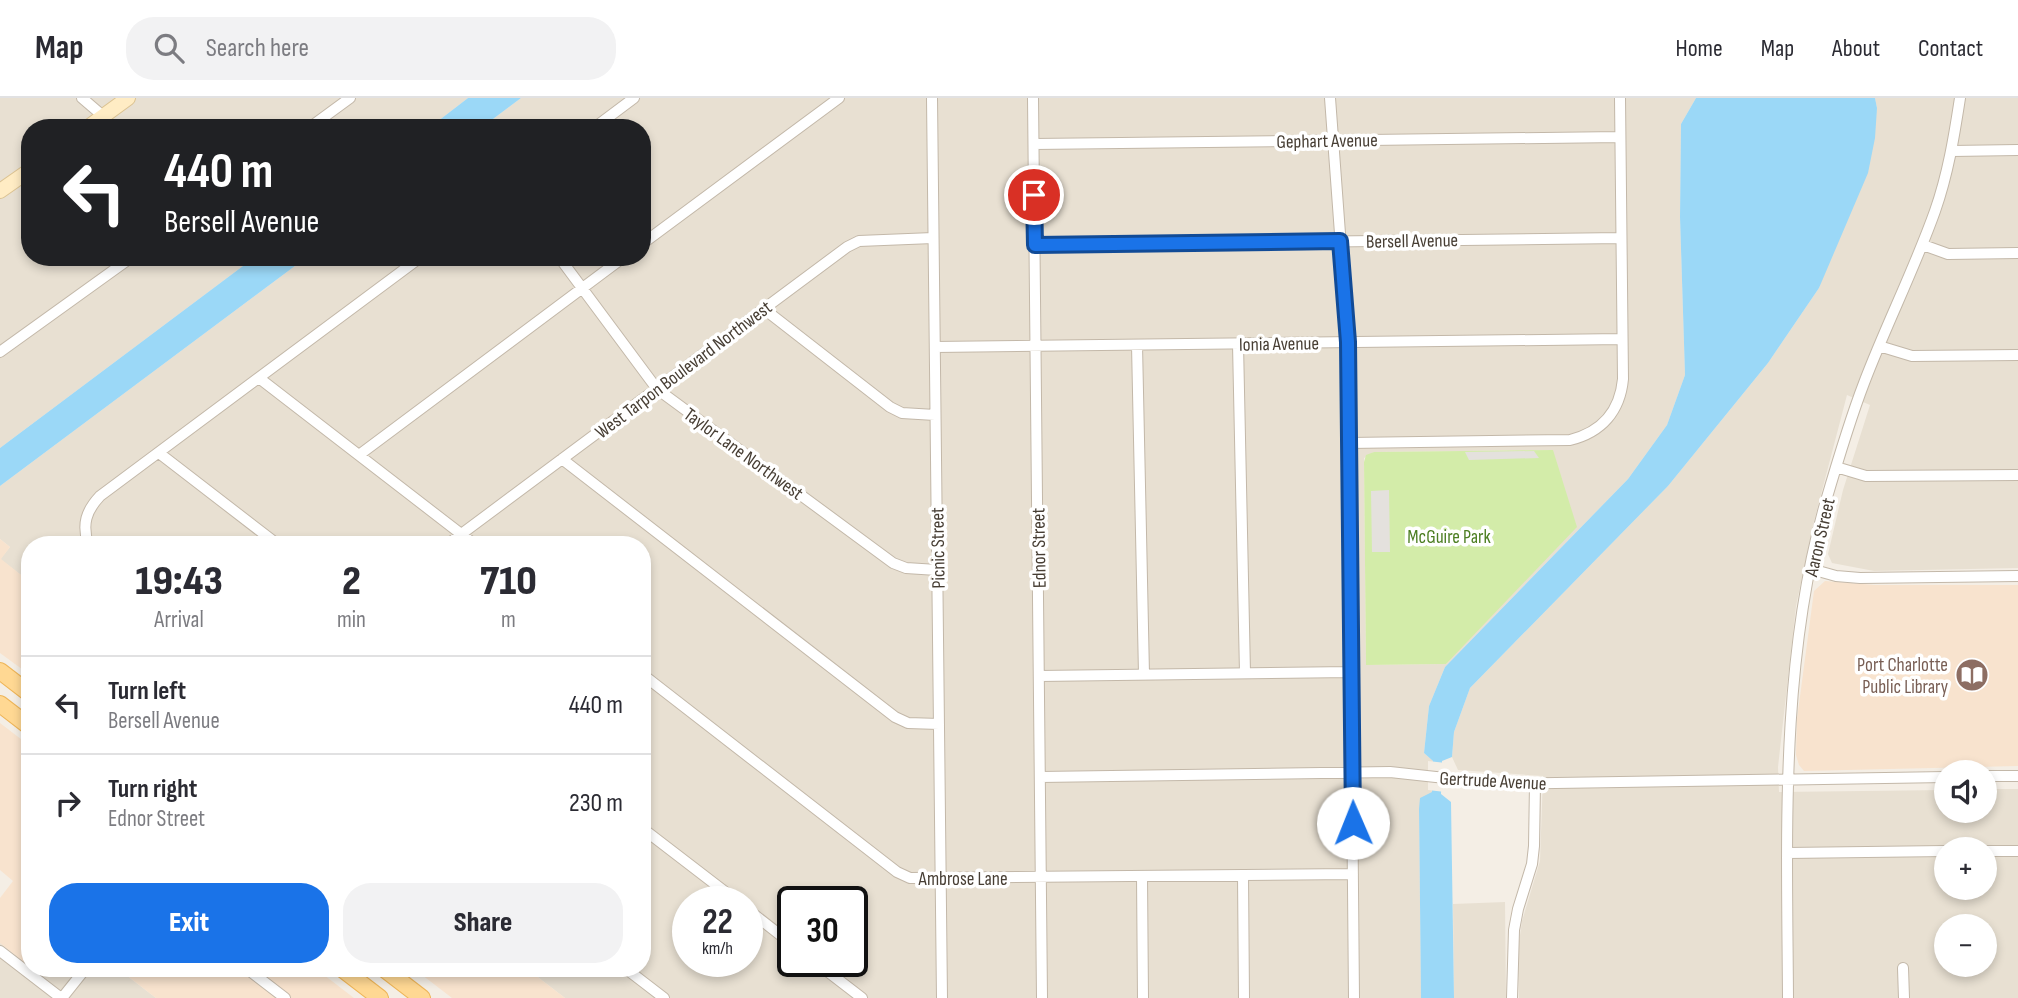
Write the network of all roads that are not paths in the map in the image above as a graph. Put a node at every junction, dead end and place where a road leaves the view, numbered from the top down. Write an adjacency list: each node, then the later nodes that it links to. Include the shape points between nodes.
1 (82, 98): 11 (street)
2 (128, 98): 12 (street)
3 (350, 98): 13 (street)
4 (634, 98): 14 (street)
5 (839, 98): 22 (street)
6 (932, 98): 23 (street, Picnic Street)
7 (1033, 98): 17 (street, Ednor Street)
8 (1330, 98): 16 (street)
9 (1619, 98): 15 (street)
10 (1959, 98): 19 (street, Aaron Street)
11 (103, 119)
12 (109, 119)
13 (321, 119)
14 (606, 119)
15 (1620, 137): 16 (street, Gephart Avenue); 24 (street)
16 (1333, 140): 17 (street, Gephart Avenue); 25 (street)
17 (1034, 144): 26 (street, Ednor Street)
18 (2018, 150): 19 (street)
19 (1952, 151): 27 (street, Aaron Street)
20 (21, 176): 21 (street)
21 (1, 189)
22 (651, 237)
23 (933, 238): 34 (street, West Tarpon Boulevard Northwest, via 859,241); 41 (street, Picnic Street)
24 (1621, 238): 25 (street, Bersell Avenue); 35 (street)
25 (1340, 241): 26 (street, Bersell Avenue); 36 (street)
26 (1035, 245): 39 (street, Ednor Street)
27 (1923, 245): 28 (street, via 1948,254); 40 (street, Aaron Street)
28 (2018, 253)
29 (119, 266): 42 (street)
30 (409, 266): 44 (street)
31 (566, 266): 33 (street, Taylor Lane Northwest)
32 (612, 266): 33 (street)
33 (582, 288): 45 (street, Taylor Lane Northwest); 49 (street)
34 (764, 309): 45 (street, West Tarpon Boulevard Northwest); 46 (street, via 890,407 902,413)
35 (1622, 339): 36 (street, Ionia Avenue); 47 (street, via 1622,391 1615,409 1594,432 1570,440)
36 (1348, 342): 37 (street, Ionia Avenue); 47 (street)
37 (1238, 344): 38 (street, Ionia Avenue); 63 (street)
38 (1137, 345): 39 (street, Ionia Avenue); 64 (street)
39 (1036, 346): 41 (street, Ionia Avenue); 65 (street, Ednor Street)
40 (1879, 346): 43 (street, via 1912,356); 51 (street, Aaron Street)
41 (935, 347): 46 (street, Picnic Street)
42 (0, 352)
43 (2018, 355)
44 (260, 378): 48 (street); 49 (street)
45 (657, 389): 50 (street, West Tarpon Boulevard Northwest); 58 (street, Taylor Lane Northwest, via 893,562 906,568)
46 (935, 415): 58 (street, Picnic Street)
47 (1349, 443): 62 (street)
48 (159, 453): 54 (street, via 91,506 85,519); 55 (street)
49 (359, 454): 53 (street)
50 (562, 459): 53 (street, West Tarpon Boulevard Northwest); 70 (street, via 895,717 908,723)
51 (1836, 467): 52 (street, via 1866,476); 59 (street, Aaron Street)
52 (2018, 475)
53 (461, 534): 56 (street, West Tarpon Boulevard Northwest); 57 (street)
54 (86, 536)
55 (267, 536)
56 (458, 536)
57 (464, 536)
58 (937, 569): 70 (street, Picnic Street)
59 (1811, 569): 60 (street, via 1860,578); 76 (street, Aaron Street, via 1793,685)
60 (2018, 576)
61 (0, 671): 67 (main road)
62 (1351, 671): 63 (street); 71 (street)
63 (1245, 673): 64 (street)
64 (1144, 674): 65 (street)
65 (1039, 676): 74 (street, Ednor Street)
66 (651, 681): 87 (street, Ambrose Lane, via 897,872 910,878)
67 (21, 687)
68 (0, 704): 69 (main road)
69 (21, 720)
70 (939, 724): 87 (street, Picnic Street)
71 (1352, 773): 74 (street, Gertrude Avenue); 77 (street, Gertrude Avenue); 83 (street)
72 (1997, 776): 73 (street)
73 (2018, 776)
74 (1040, 777): 86 (street, Ednor Street)
75 (1934, 777): 76 (street, Gertrude Avenue)
76 (1787, 780): 77 (street, Gertrude Avenue); 82 (street, Aaron Street)
77 (1535, 784): 112 (street, via 1534,846 1514,930)
78 (651, 835): 88 (street)
79 (1997, 851): 80 (street)
80 (2018, 851)
81 (1934, 852): 82 (street)
82 (1787, 853): 113 (street, Aaron Street)
83 (1353, 874): 84 (street, Ambrose Lane); 111 (street)
84 (1243, 875): 85 (street, Ambrose Lane); 110 (street)
85 (1142, 877): 86 (street, Ambrose Lane); 109 (street)
86 (1041, 878): 87 (street, Ambrose Lane); 108 (street, Ednor Street)
87 (941, 879): 107 (street, Picnic Street)
88 (717, 886)
89 (763, 921): 90 (street)
90 (777, 932)
91 (0, 951): 92 (street)
92 (21, 967)
93 (1903, 968): 114 (street)
94 (34, 977): 101 (street)
95 (79, 977): 101 (street)
96 (258, 977): 102 (street)
97 (353, 977): 103 (main road)
98 (395, 977): 104 (main road)
99 (637, 977): 105 (street)
100 (835, 977): 106 (street)
101 (62, 998)
102 (285, 998)
103 (380, 998)
104 (422, 998)
105 (664, 998)
106 (862, 998)
107 (942, 998)
108 (1042, 998)
109 (1143, 998)
110 (1244, 998)
111 (1354, 998)
112 (1512, 998)
113 (1788, 998)
114 (1903, 998)

